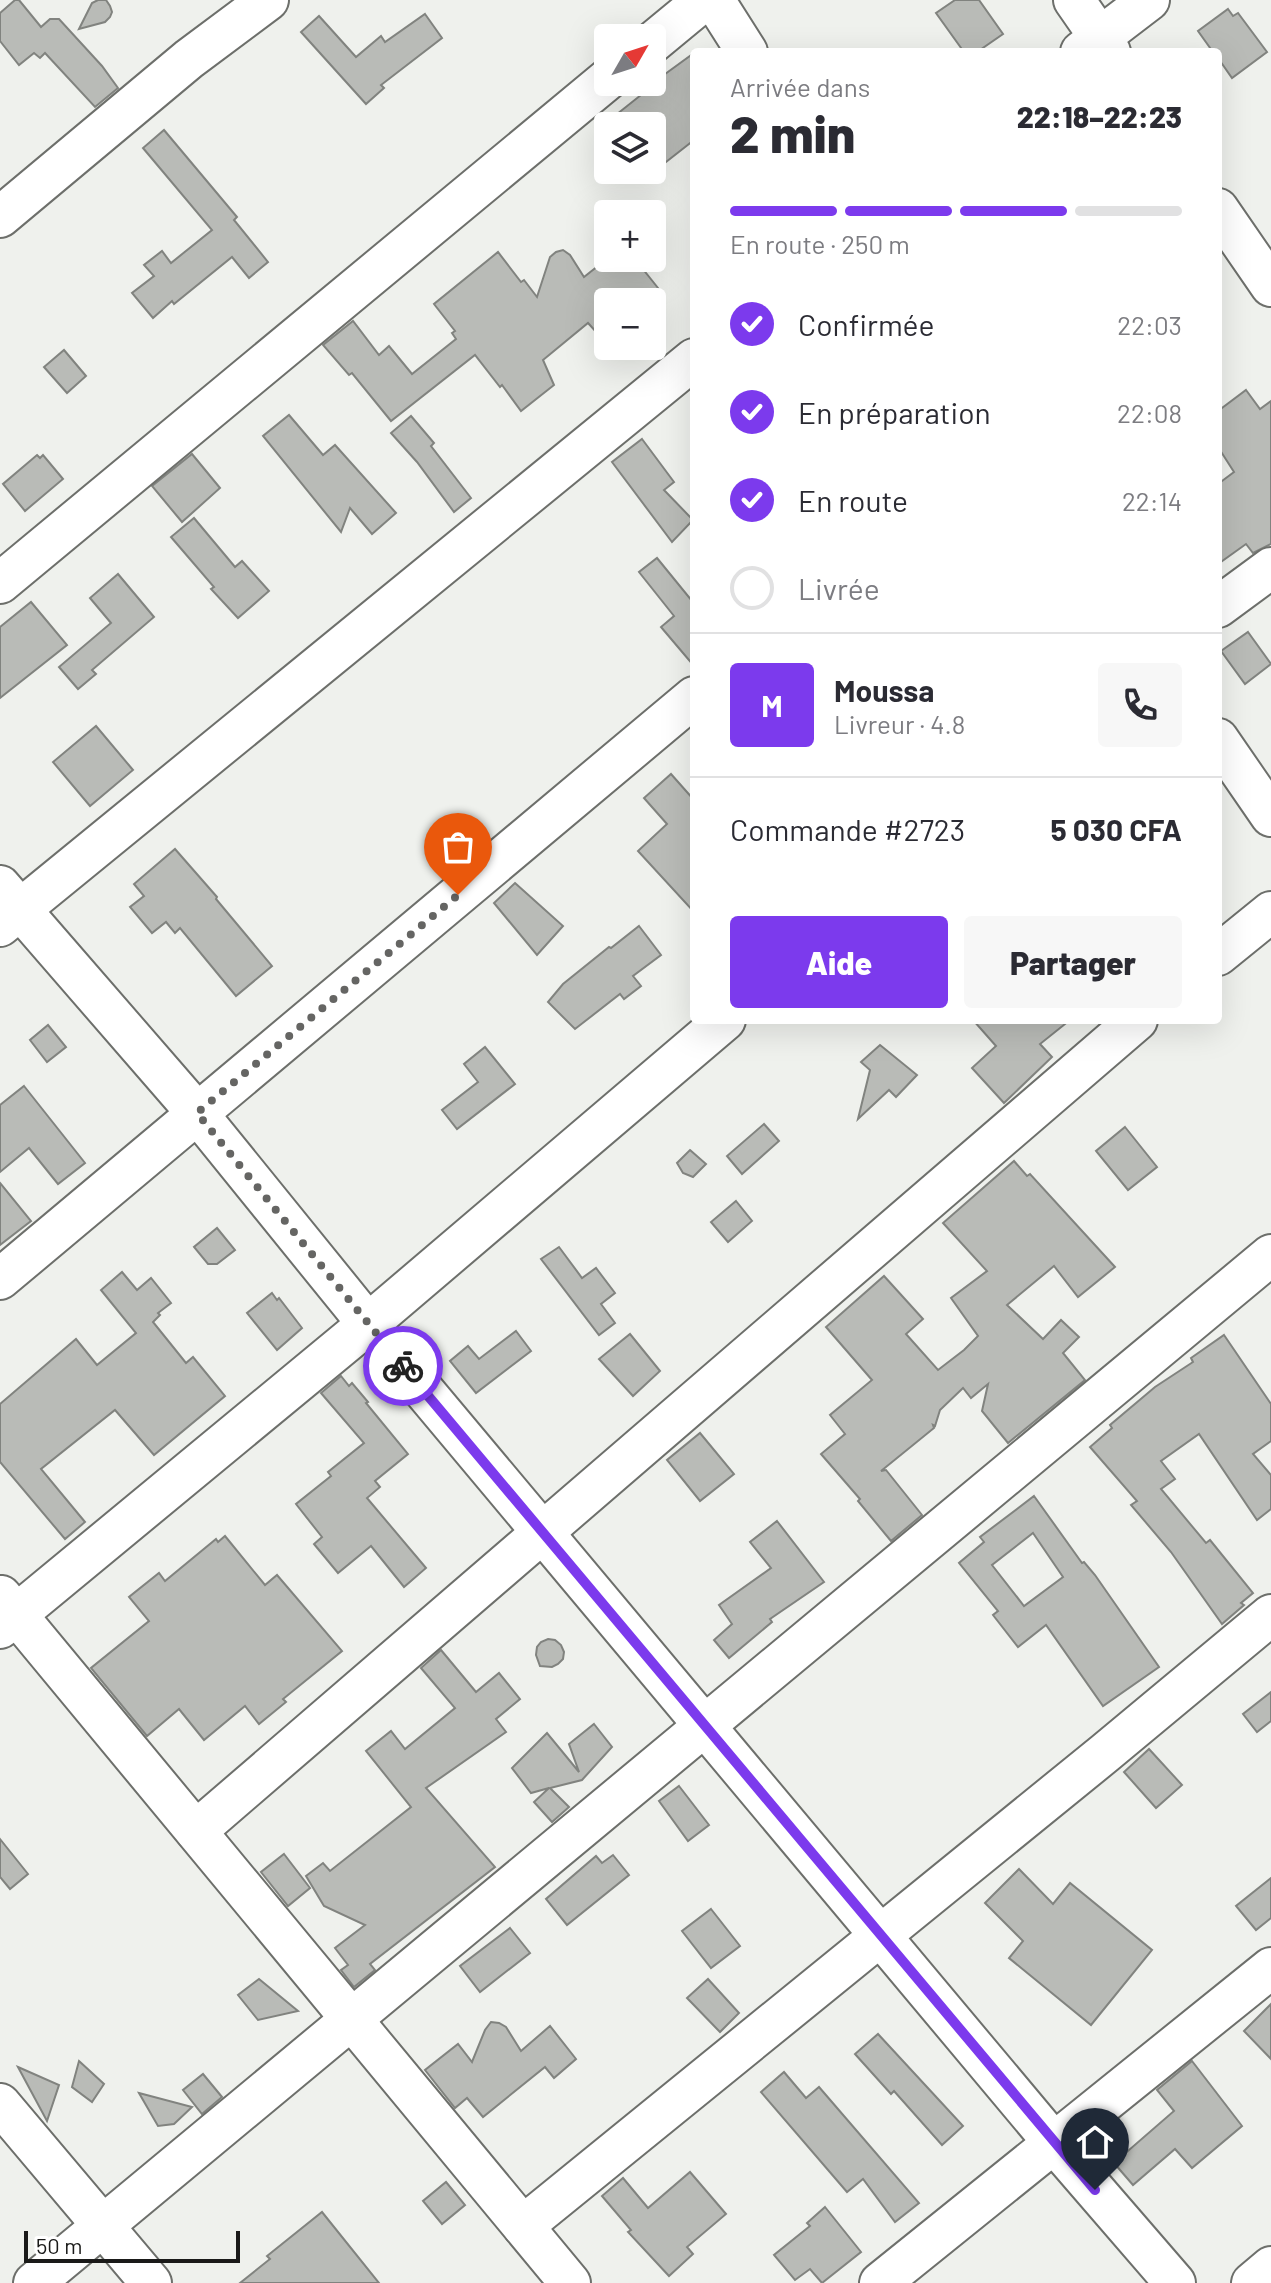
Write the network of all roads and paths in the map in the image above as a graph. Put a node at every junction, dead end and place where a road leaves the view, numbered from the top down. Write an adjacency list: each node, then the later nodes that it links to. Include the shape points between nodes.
1 (268, 0): 11 (street)
2 (704, 0): 6 (street)
3 (714, 0): 8 (street)
4 (1074, 0): 7 (street)
5 (1149, 0): 7 (street)
6 (666, 31)
7 (1097, 47)
8 (744, 48)
9 (594, 91): 15 (street)
10 (1222, 215): 12 (street)
11 (0, 217)
12 (1271, 286)
13 (690, 362): 20 (street)
14 (1271, 568): 16 (street)
15 (0, 583)
16 (1222, 604)
17 (690, 700): 25 (street)
18 (1222, 745): 19 (street)
19 (1271, 816)
20 (7, 907): 25 (street)
21 (1271, 912): 22 (street)
22 (1222, 952)
23 (720, 1024): 28 (street)
24 (1132, 1024): 29 (street)
25 (197, 1113): 27 (street); 28 (street)
26 (1271, 1255): 32 (street)
27 (0, 1279)
28 (368, 1324): 29 (street); 30 (street)
29 (542, 1532): 32 (street); 33 (street)
30 (6, 1612): 33 (street)
31 (1271, 1615): 34 (street)
32 (705, 1726): 34 (street); 36 (street)
33 (196, 1831): 36 (street)
34 (880, 1935): 38 (street); 40 (street)
35 (1271, 1968): 38 (street)
36 (352, 2019): 39 (street); 40 (street)
37 (0, 2104): 39 (street)
38 (1054, 2143): 45 (street); 46 (street)
39 (103, 2226): 42 (street); 43 (street)
40 (523, 2226): 44 (street)
41 (1271, 2267): 47 (street)
42 (34, 2283)
43 (151, 2283)
44 (570, 2283)
45 (880, 2283)
46 (1175, 2283)
47 (1252, 2283)

